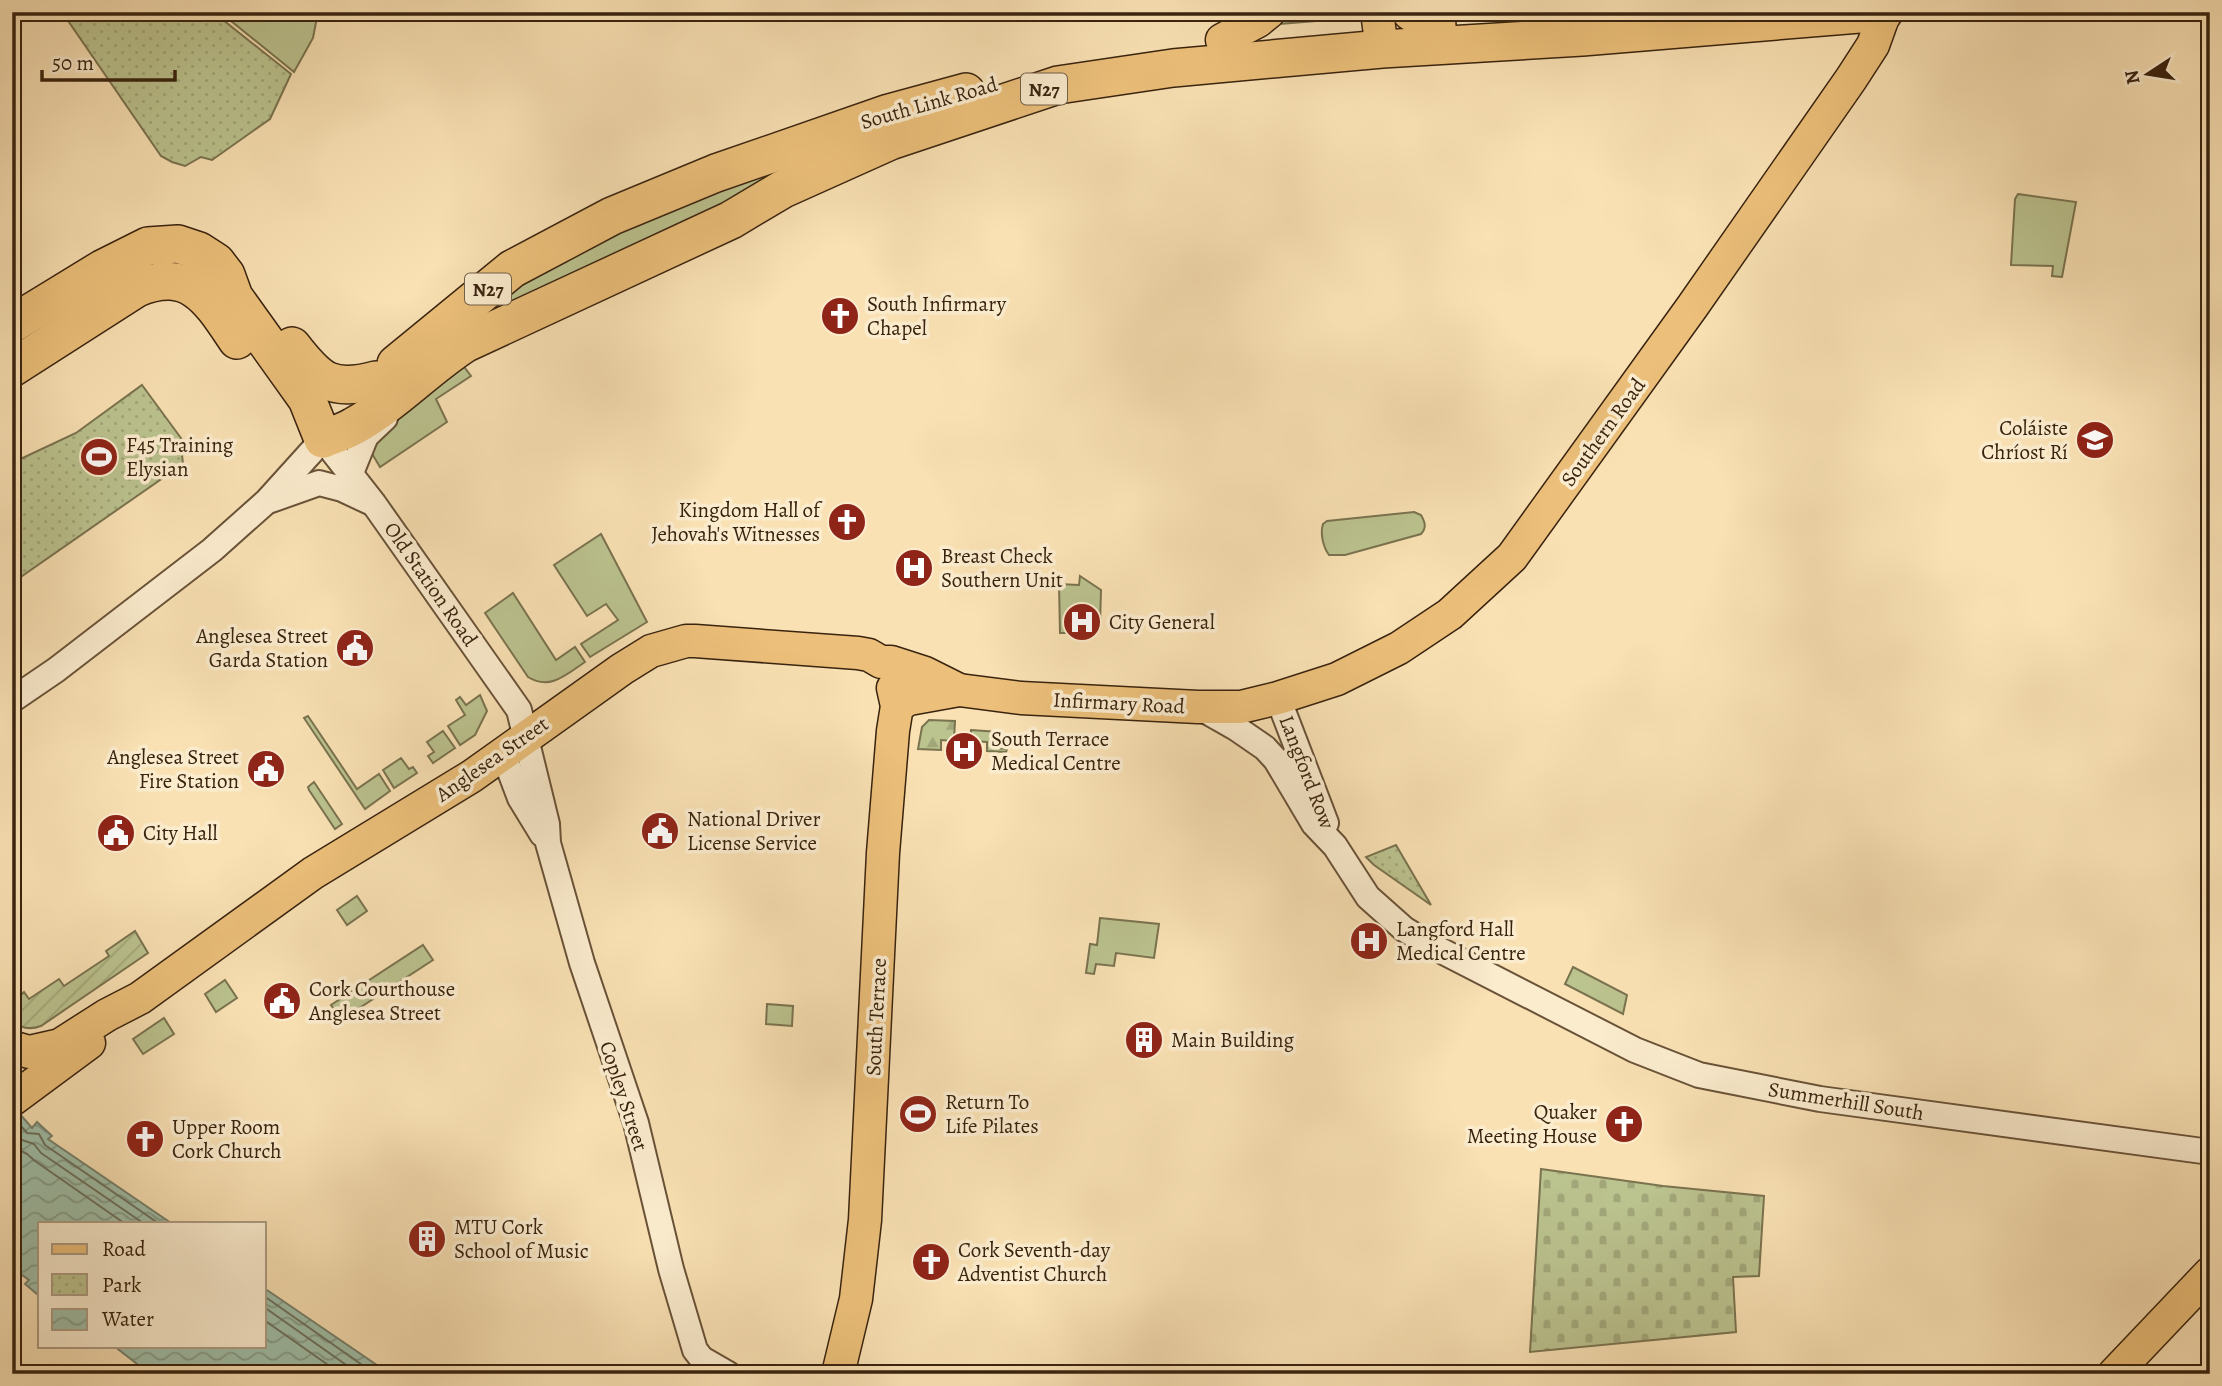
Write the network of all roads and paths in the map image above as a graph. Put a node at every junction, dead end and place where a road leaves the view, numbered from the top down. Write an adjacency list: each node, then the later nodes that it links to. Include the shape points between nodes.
1 (1269, 12): 5 (main road)
2 (1671, 12): 4 (highway, South Link Road / N27)
3 (1883, 15): 4 (highway, N27, via 1582,37); 17 (main road, Southern Road, via 1873,45 1851,79 1512,557 1450,614 1399,648 1337,679)
4 (1397, 25): 5 (highway, South Link Road / N27); 9 (highway, N27, via 1058,85 890,141 783,189 731,220 493,328)
5 (1222, 40): 10 (highway, South Link Road / N27, via 1084,60 1042,71 889,113 716,173 612,216 512,270)
6 (226, 275): 7 (highway, via 199,251 178,244 148,246); 10 (highway, via 245,285 320,378 348,386); 11 (highway, via 234,297 307,399)
7 (12, 324)
8 (12, 368): 11 (highway, via 137,288 152,282 185,284 214,306 284,410)
9 (426, 372): 11 (highway, N27, via 353,426); 12 (street, via 366,436)
10 (376, 380): 11 (highway, N27, via 339,412)
11 (323, 439): 12 (street, Old Station Road); 13 (street)
12 (351, 473): 14 (street, Old Station Road)
13 (267, 501): 14 (street, via 318,484); 18 (street, via 188,571)
14 (374, 504): 21 (street, Old Station Road, via 519,709)
15 (881, 662): 16 (main road, Infirmary Road, via 925,673); 19 (main road); 21 (main road, Anglesea Street, via 841,650 686,641 651,651)
16 (959, 690): 19 (main road, Infirmary Road, via 909,699); 20 (main road, Infirmary Road, via 1021,698)
17 (1278, 698): 20 (main road, Infirmary Road, via 1241,707); 23 (street, Langford Row)
18 (12, 700)
19 (897, 706): 31 (main road, South Terrace, via 883,853 866,1220 856,1298)
20 (1198, 707): 23 (street, Langford Row, via 1265,748 1314,824)
21 (514, 745): 22 (street, Old Station Road, via 520,798); 25 (main road, Anglesea Street, via 313,873)
22 (548, 843): 30 (street, Copley Street, via 582,963 636,1123 695,1350)
23 (1335, 846): 24 (street, Langford Row, via 1368,897 1404,929)
24 (1503, 982): 28 (street, Summerhill South, via 1635,1050 1699,1075 1820,1100)
25 (140, 998): 26 (main road, Anglesea Street, via 60,1045 29,1052); 27 (main road, Anglesea Street, via 77,1053)
26 (12, 1047)
27 (12, 1100)
28 (2210, 1152)
29 (2210, 1273): 32 (main road)
30 (728, 1374)
31 (838, 1374)
32 (2115, 1374)

